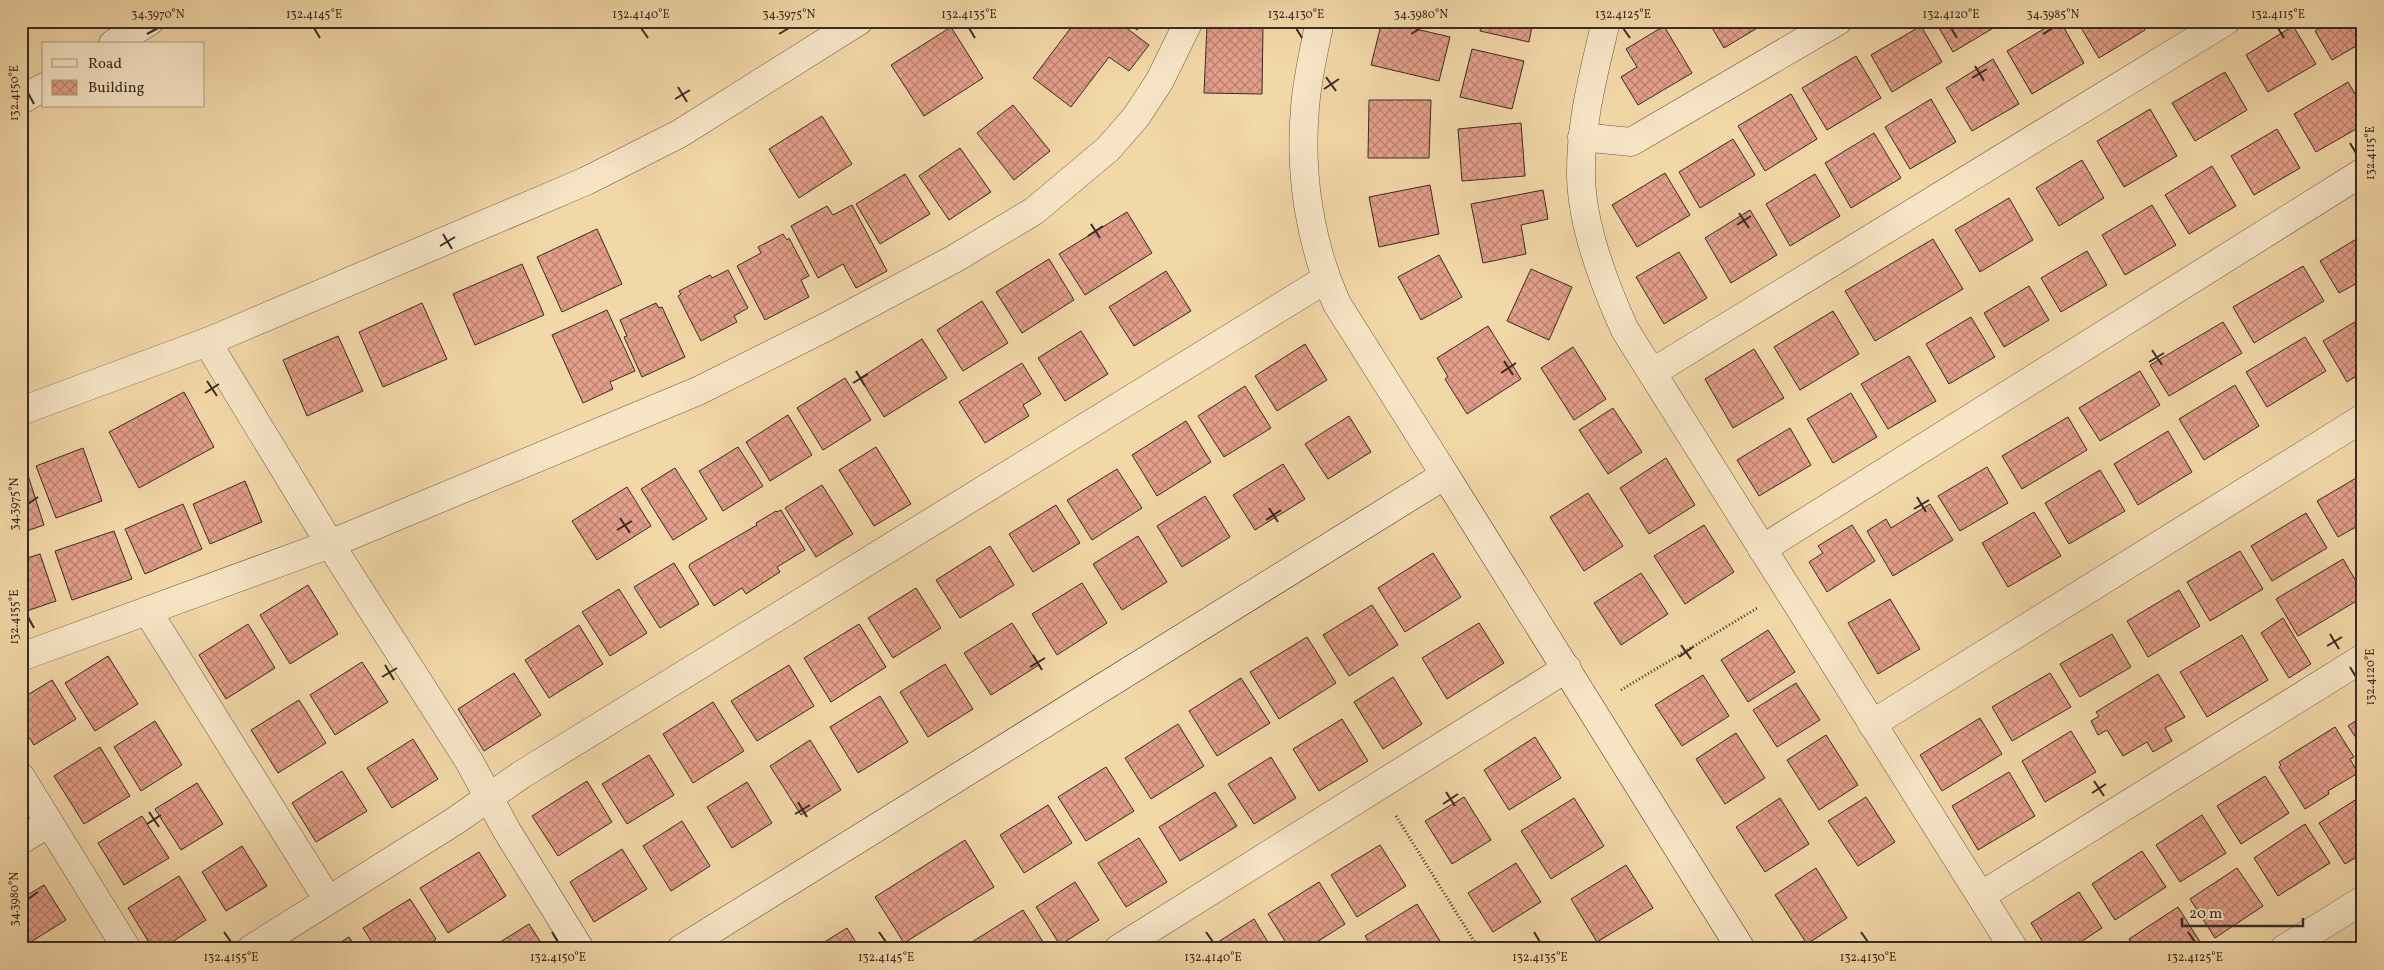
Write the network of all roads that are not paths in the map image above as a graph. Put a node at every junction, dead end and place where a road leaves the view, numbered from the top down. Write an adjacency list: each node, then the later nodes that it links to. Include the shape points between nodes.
1 (150, 21): 8 (street)
2 (859, 21): 14 (street, via 679,134 636,157)
3 (1189, 21): 19 (street, via 1159,82 1136,117 1108,149 1026,215 954,259 698,391)
4 (1320, 21): 13 (street, via 1305,108 1304,150 1307,197)
5 (1606, 21): 11 (street)
6 (1838, 21): 11 (street, via 1631,142)
7 (2226, 21): 15 (street)
8 (117, 42)
9 (42, 88): 10 (street)
10 (21, 100)
11 (1582, 137): 15 (street, via 1581,178 1596,259 1625,330)
12 (2363, 172): 20 (street)
13 (1326, 279): 18 (street, via 1337,304); 27 (street)
14 (207, 342): 16 (street); 19 (street)
15 (1652, 372): 20 (street)
16 (21, 411)
17 (2363, 418): 25 (street)
18 (1445, 475): 24 (street); 36 (street)
19 (330, 544): 21 (street); 27 (street)
20 (1762, 549): 25 (street)
21 (148, 612): 22 (street); 31 (street)
22 (21, 657)
23 (2363, 658): 30 (street)
24 (1567, 668): 37 (street); 38 (street)
25 (1872, 724): 30 (street)
26 (21, 777): 28 (street)
27 (489, 797): 31 (street); 35 (street, via 506,831)
28 (49, 822): 29 (street); 33 (street)
29 (21, 840)
30 (1982, 894): 39 (street)
31 (328, 900): 34 (street)
32 (2363, 900): 40 (street)
33 (127, 949)
34 (251, 949)
35 (580, 949)
36 (681, 949)
37 (1118, 949)
38 (1741, 949)
39 (2014, 949)
40 (2284, 949)

